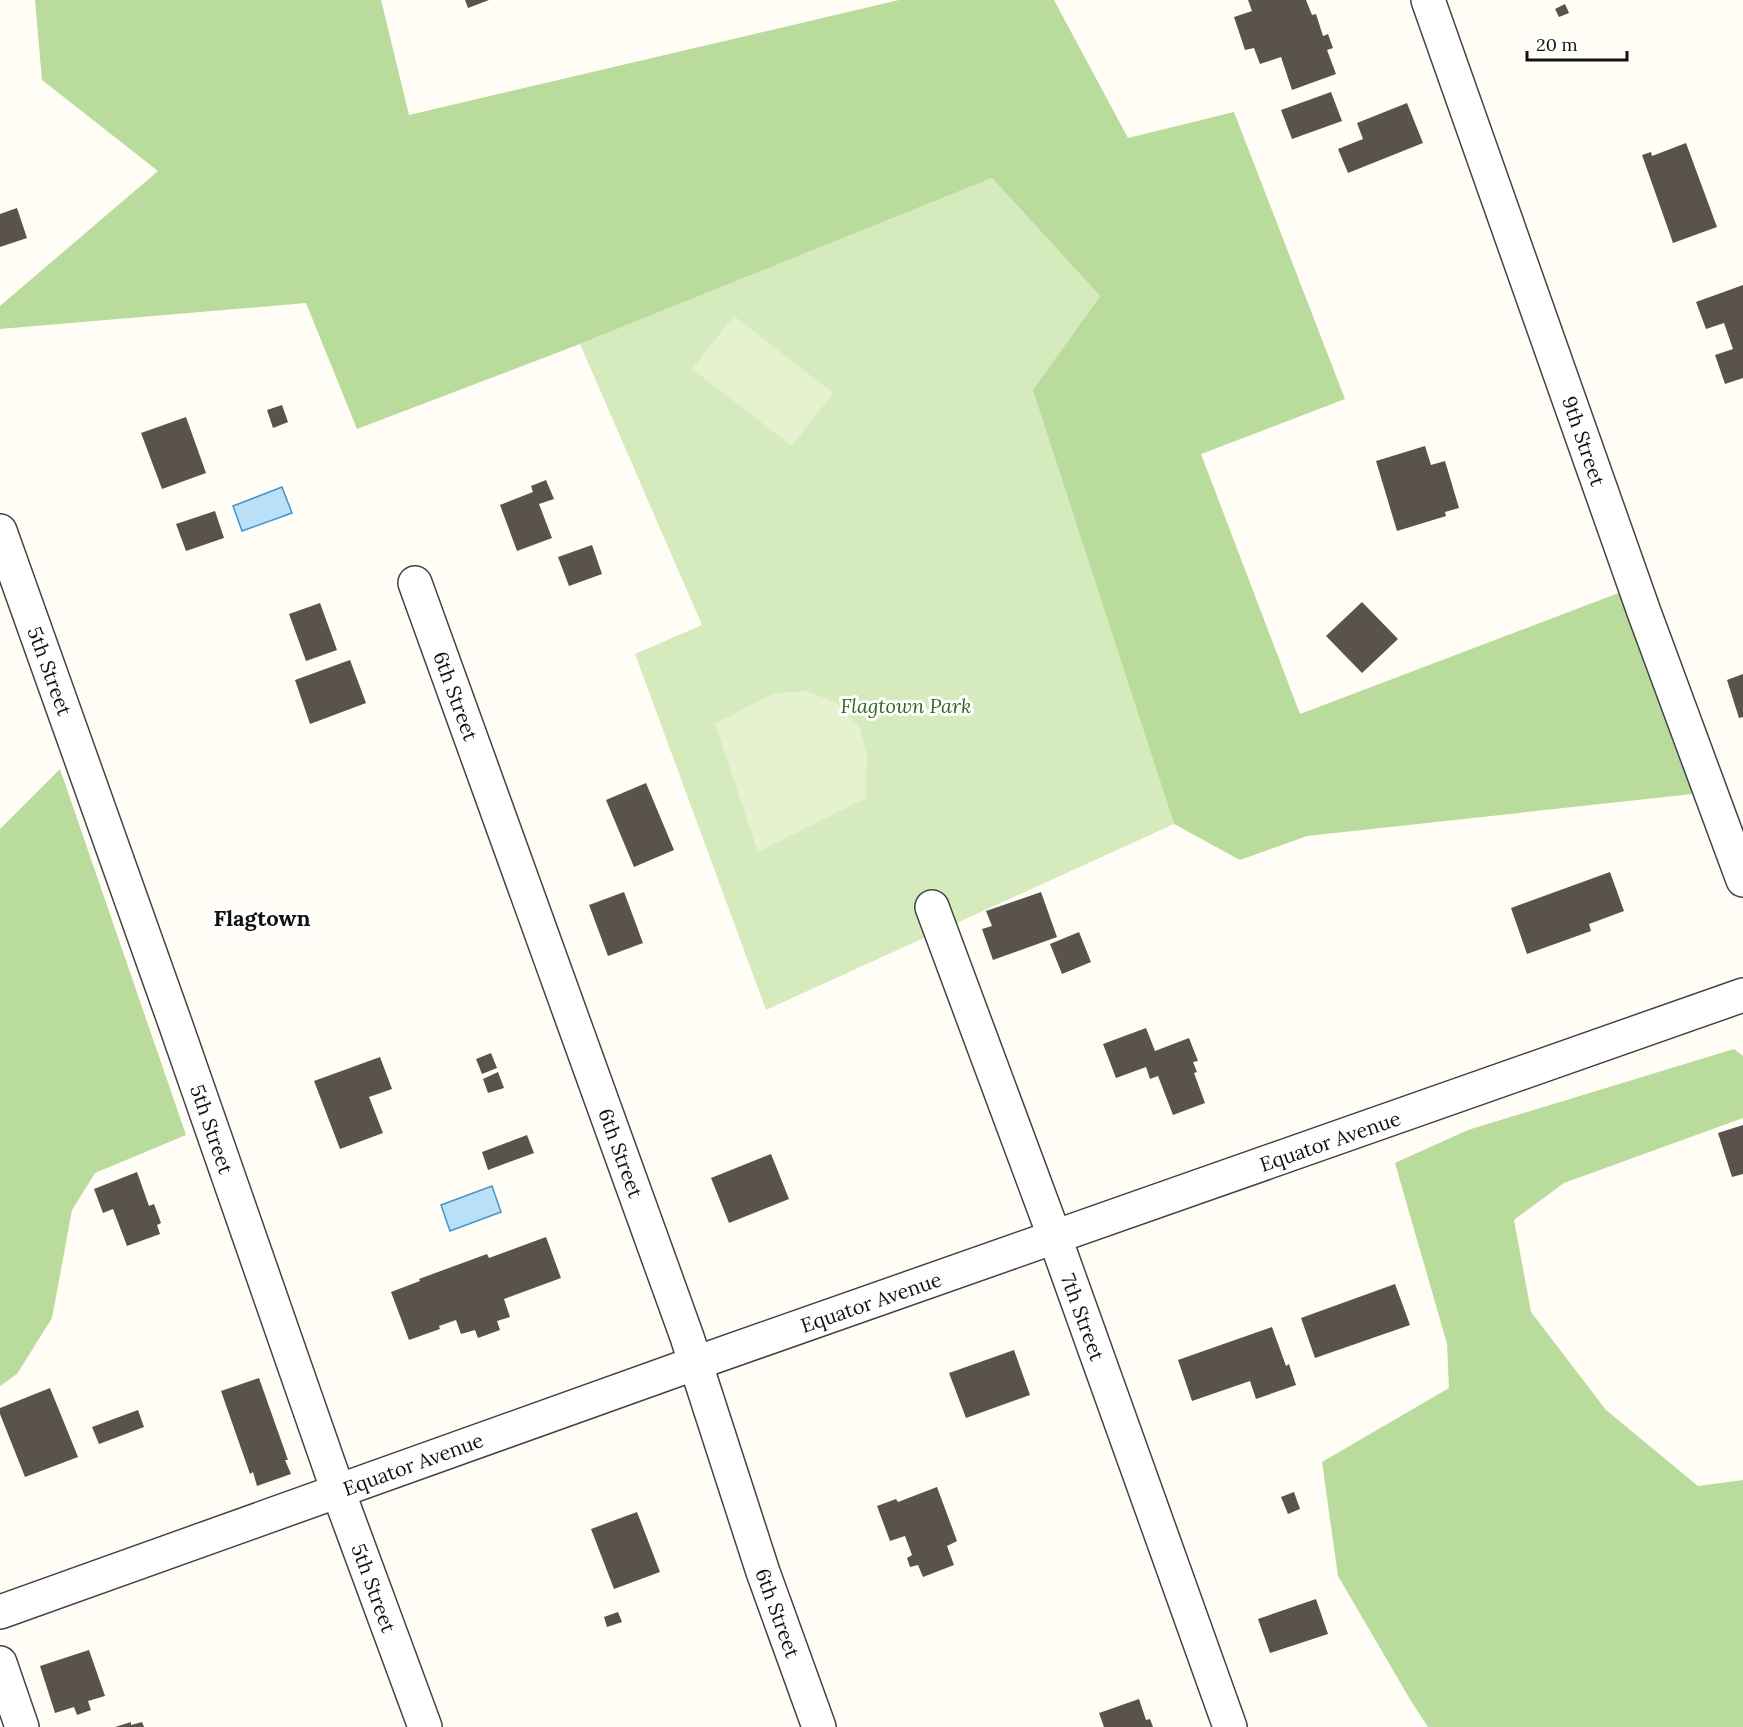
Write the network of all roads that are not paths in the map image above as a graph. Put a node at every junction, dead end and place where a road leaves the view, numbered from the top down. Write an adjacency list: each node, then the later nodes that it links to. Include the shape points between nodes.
1 (1428, 0): 4 (street, 9th Street)
2 (0, 531): 9 (street, 5th Street)
3 (415, 583): 8 (street, 6th Street)
4 (1743, 880)
5 (932, 907): 7 (street, 7th Street)
6 (1743, 995): 7 (street, Equator Avenue)
7 (1054, 1238): 8 (street, Equator Avenue); 15 (street, 7th Street)
8 (696, 1363): 9 (street, Equator Avenue); 14 (street, 6th Street, via 763,1572)
9 (338, 1491): 10 (street, Equator Avenue); 13 (street, 5th Street)
10 (0, 1612)
11 (0, 1664): 12 (street)
12 (22, 1727)
13 (425, 1727)
14 (819, 1727)
15 (1230, 1727)

